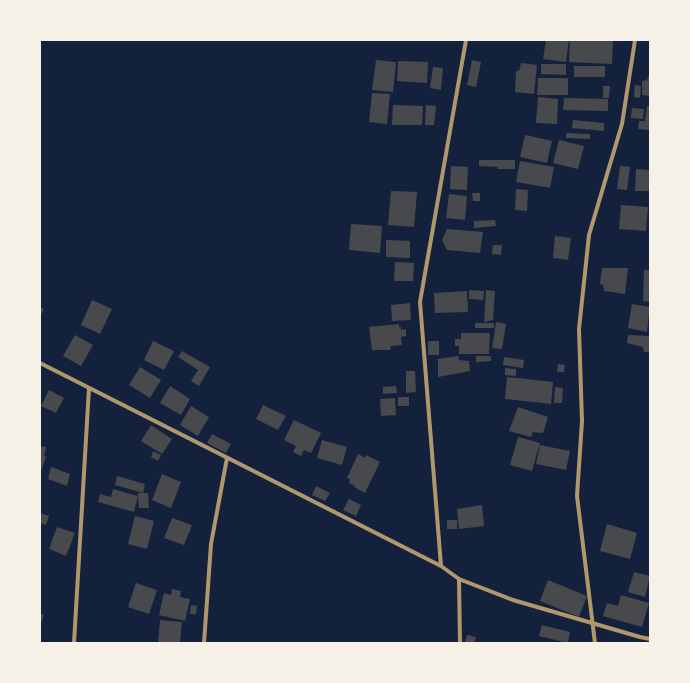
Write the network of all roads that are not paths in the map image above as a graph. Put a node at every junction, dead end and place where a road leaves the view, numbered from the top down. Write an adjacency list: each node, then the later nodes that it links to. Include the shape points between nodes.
1 (466, 40): 6 (street, via 420,302)
2 (635, 40): 8 (street, via 622,124 589,235 579,329 582,421 577,496)
3 (40, 363): 4 (street)
4 (89, 388): 5 (street); 10 (street)
5 (227, 458): 6 (street); 11 (street, via 211,544)
6 (441, 566): 7 (street)
7 (460, 579): 8 (street, via 513,600); 12 (street)
8 (592, 624): 9 (street); 13 (street)
9 (650, 639)
10 (74, 643)
11 (204, 643)
12 (460, 643)
13 (596, 643)

